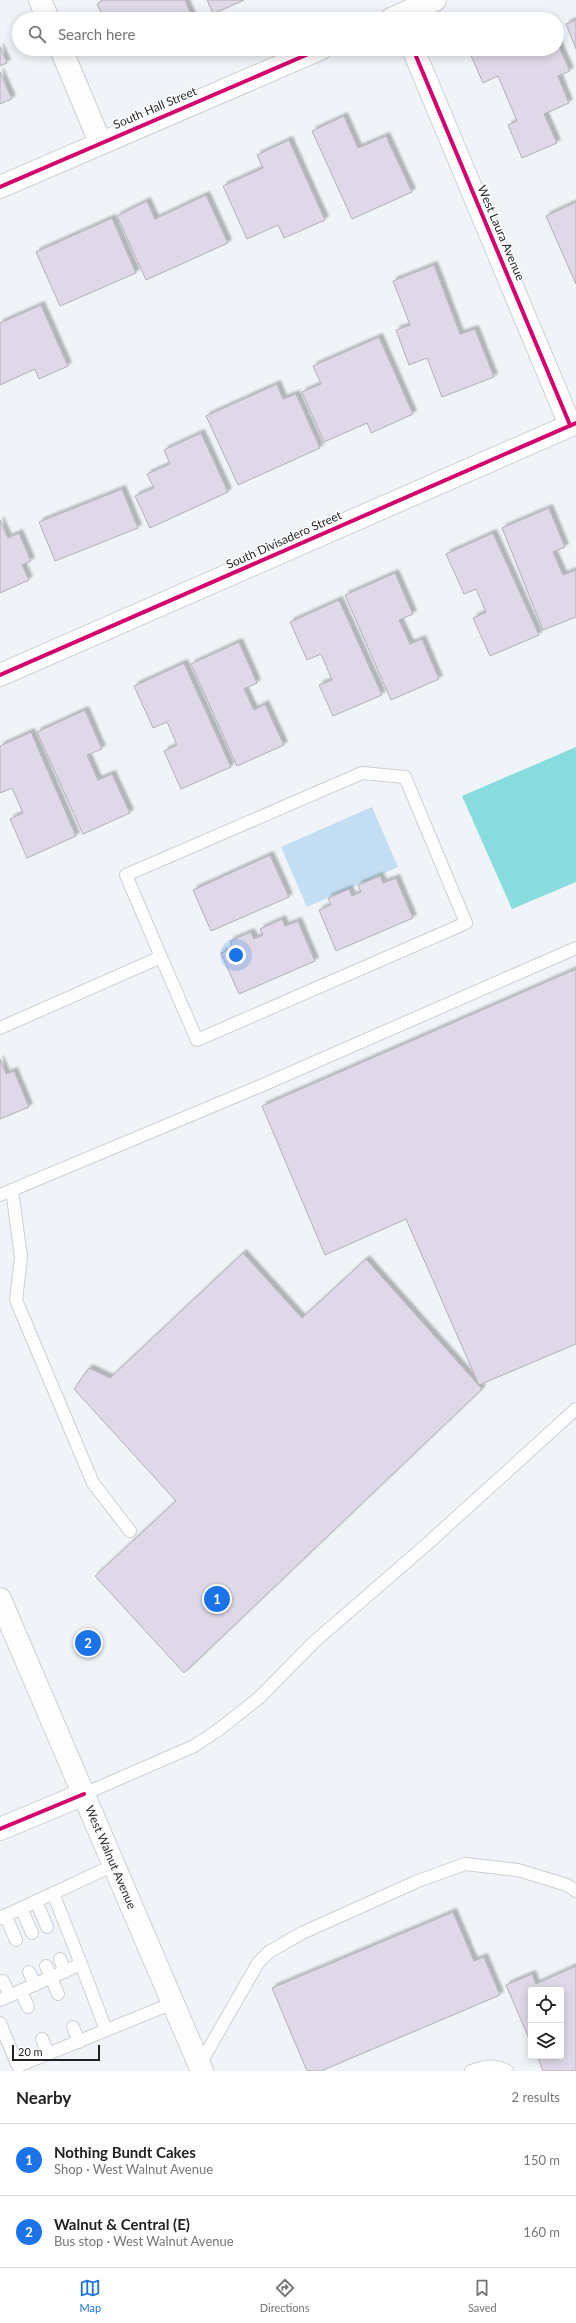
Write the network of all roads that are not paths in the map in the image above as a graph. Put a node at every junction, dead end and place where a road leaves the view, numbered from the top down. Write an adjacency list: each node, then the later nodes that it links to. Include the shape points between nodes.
1 (40, 0): 3 (street)
2 (435, 0): 4 (street)
3 (45, 12)
4 (410, 12)
5 (64, 56): 8 (street)
6 (303, 56): 8 (street, South Hall Street)
7 (416, 56): 10 (street, West Laura Avenue)
8 (100, 142): 9 (street, South Hall Street)
9 (0, 187)
10 (573, 424): 11 (street, South Divisadero Street)
11 (0, 674)
12 (576, 948): 15 (lane, via 258,1087)
13 (161, 957): 13 (lane, via 126,875 362,773 405,777 466,923 197,1040); 14 (lane)
14 (0, 1028)
15 (12, 1190): 16 (lane); 18 (lane, via 21,1257 16,1300 92,1483)
16 (0, 1195)
17 (576, 1409): 20 (lane, via 314,1642 260,1697 227,1723 194,1746)
18 (130, 1532)
19 (0, 1599): 20 (street, West Walnut Avenue)
20 (84, 1794): 21 (street); 22 (street, West Walnut Avenue)
21 (0, 1830)
22 (114, 1865): 24 (lane); 42 (street, West Walnut Avenue)
23 (576, 1891): 50 (lane, via 567,1885 518,1870 465,1864 418,1881 302,1933 269,1952 258,1963)
24 (53, 1893): 25 (lane); 32 (lane)
25 (36, 1901): 26 (lane); 28 (lane)
26 (21, 1908): 27 (lane); 29 (lane)
27 (3, 1916): 30 (lane)
28 (47, 1927)
29 (32, 1933)
30 (16, 1940)
31 (60, 1959): 35 (lane)
32 (81, 1964): 35 (lane); 46 (lane)
33 (46, 1966): 36 (lane)
34 (30, 1972): 38 (lane)
35 (65, 1972): 36 (lane)
36 (51, 1978): 38 (lane); 40 (lane)
37 (3, 1981): 41 (lane)
38 (35, 1985): 39 (lane)
39 (21, 1991): 41 (lane); 43 (lane)
40 (58, 1994)
41 (5, 1998)
42 (173, 2003): 46 (lane); 50 (street, West Walnut Avenue)
43 (28, 2007)
44 (0, 2023): 49 (lane, via 18,2066)
45 (73, 2027): 48 (lane)
46 (106, 2030): 48 (lane)
47 (42, 2039): 49 (lane)
48 (79, 2042): 49 (lane)
49 (48, 2054)
50 (200, 2068)
51 (471, 2071): 52 (lane, via 491,2066)
52 (507, 2071)

